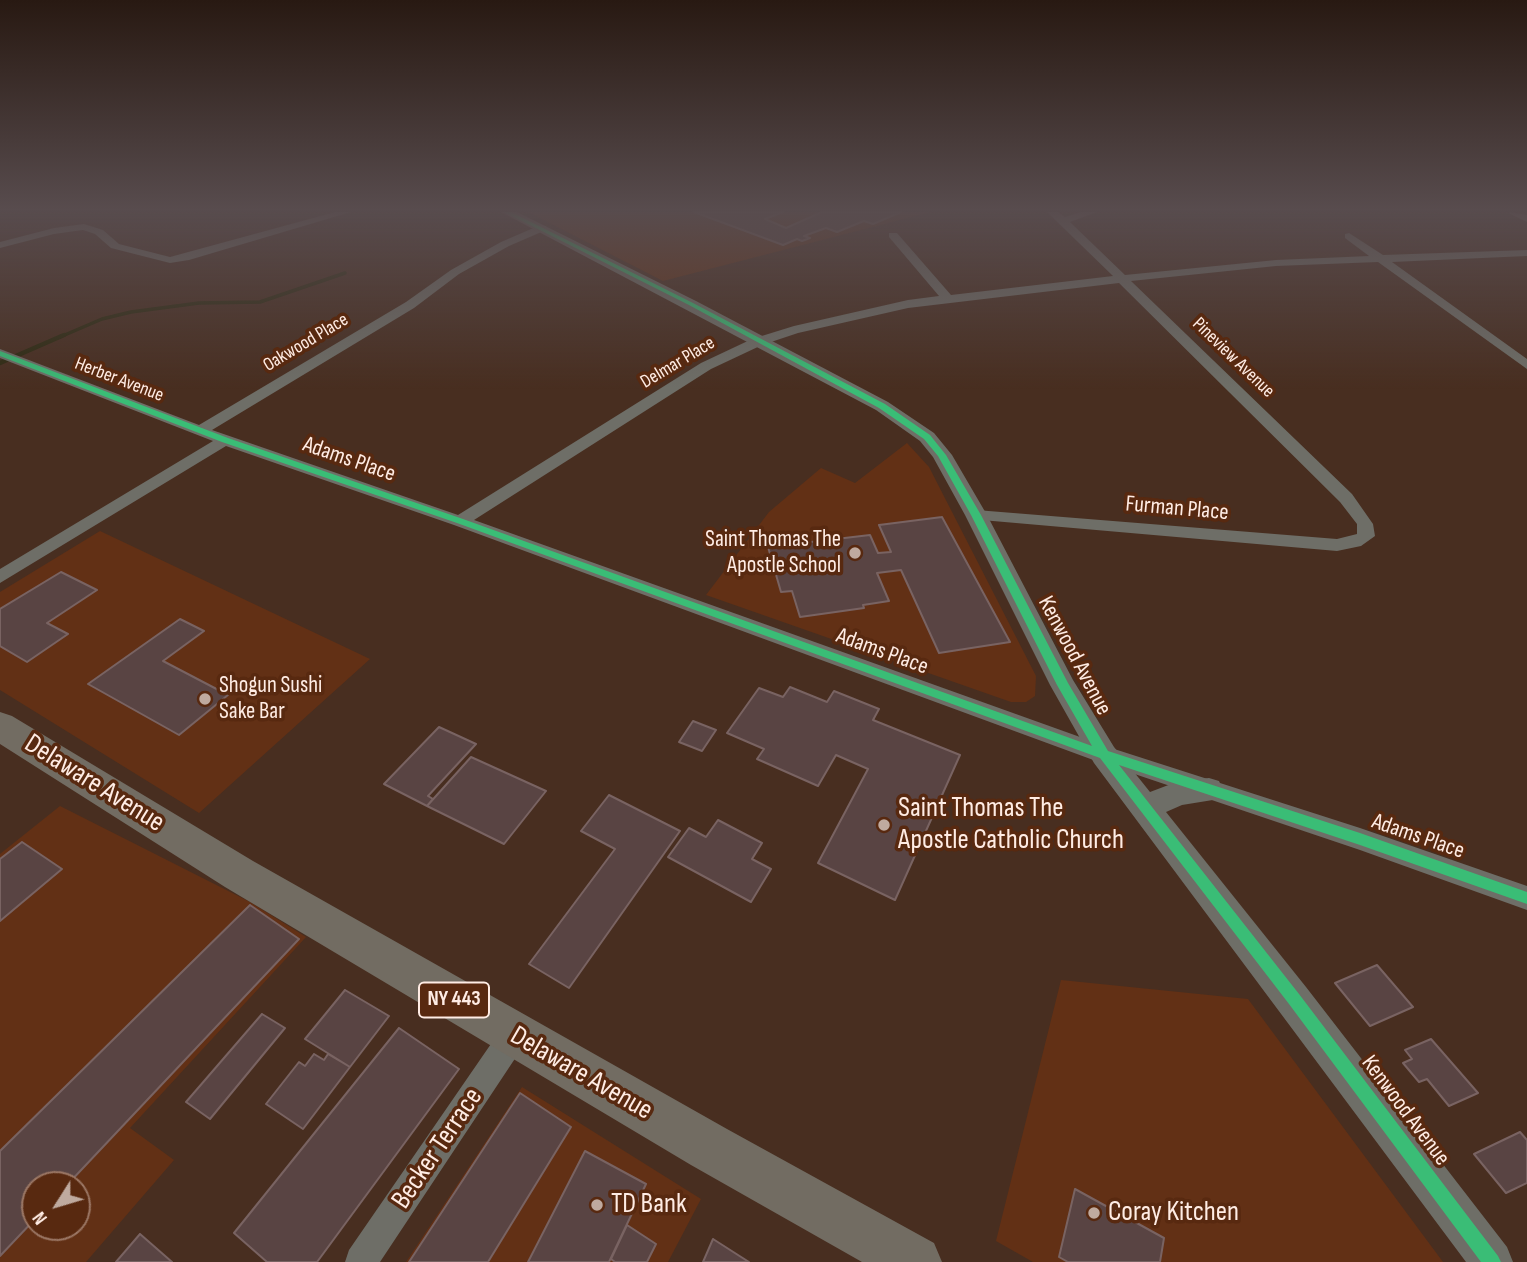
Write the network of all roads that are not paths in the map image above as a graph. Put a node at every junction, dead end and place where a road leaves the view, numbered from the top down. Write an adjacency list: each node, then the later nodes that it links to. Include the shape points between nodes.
1 (457, 271): 12 (street, Oakwood Place, via 410,305)
2 (626, 271): 9 (street, Kenwood Avenue)
3 (924, 271): 8 (street)
4 (1114, 271): 7 (street, Pineview Avenue)
5 (1205, 271): 7 (street, Delmar Place)
6 (1395, 271): 11 (street)
7 (1124, 280): 8 (street, Delmar Place); 16 (street, Pineview Avenue, via 1346,498)
8 (947, 298): 9 (street, Delmar Place)
9 (757, 342): 14 (street, Kenwood Avenue, via 882,406 927,437); 15 (street, Delmar Place, via 706,366)
10 (0, 353): 12 (street, Herber Avenue)
11 (1527, 365)
12 (199, 430): 13 (street, Herber Avenue)
13 (225, 440): 15 (street, Adams Place); 17 (street)
14 (976, 515): 16 (street, Furman Place, via 1337,545 1354,542 1366,536); 19 (street, Kenwood Avenue)
15 (460, 521): 19 (street, Adams Place)
16 (1367, 530)
17 (0, 577)
18 (0, 726): 23 (main road, Delaware Avenue / NY 443, via 239,874)
19 (1104, 755): 20 (street, Adams Place); 21 (street, Kenwood Avenue)
20 (1209, 790): 21 (street, via 1179,793); 22 (street, Adams Place)
21 (1145, 808): 26 (street, Kenwood Avenue)
22 (1527, 898)
23 (514, 1035): 24 (street, Becker Terrace); 25 (main road, Delaware Avenue / NY 443)
24 (362, 1262)
25 (915, 1262)
26 (1492, 1262)

